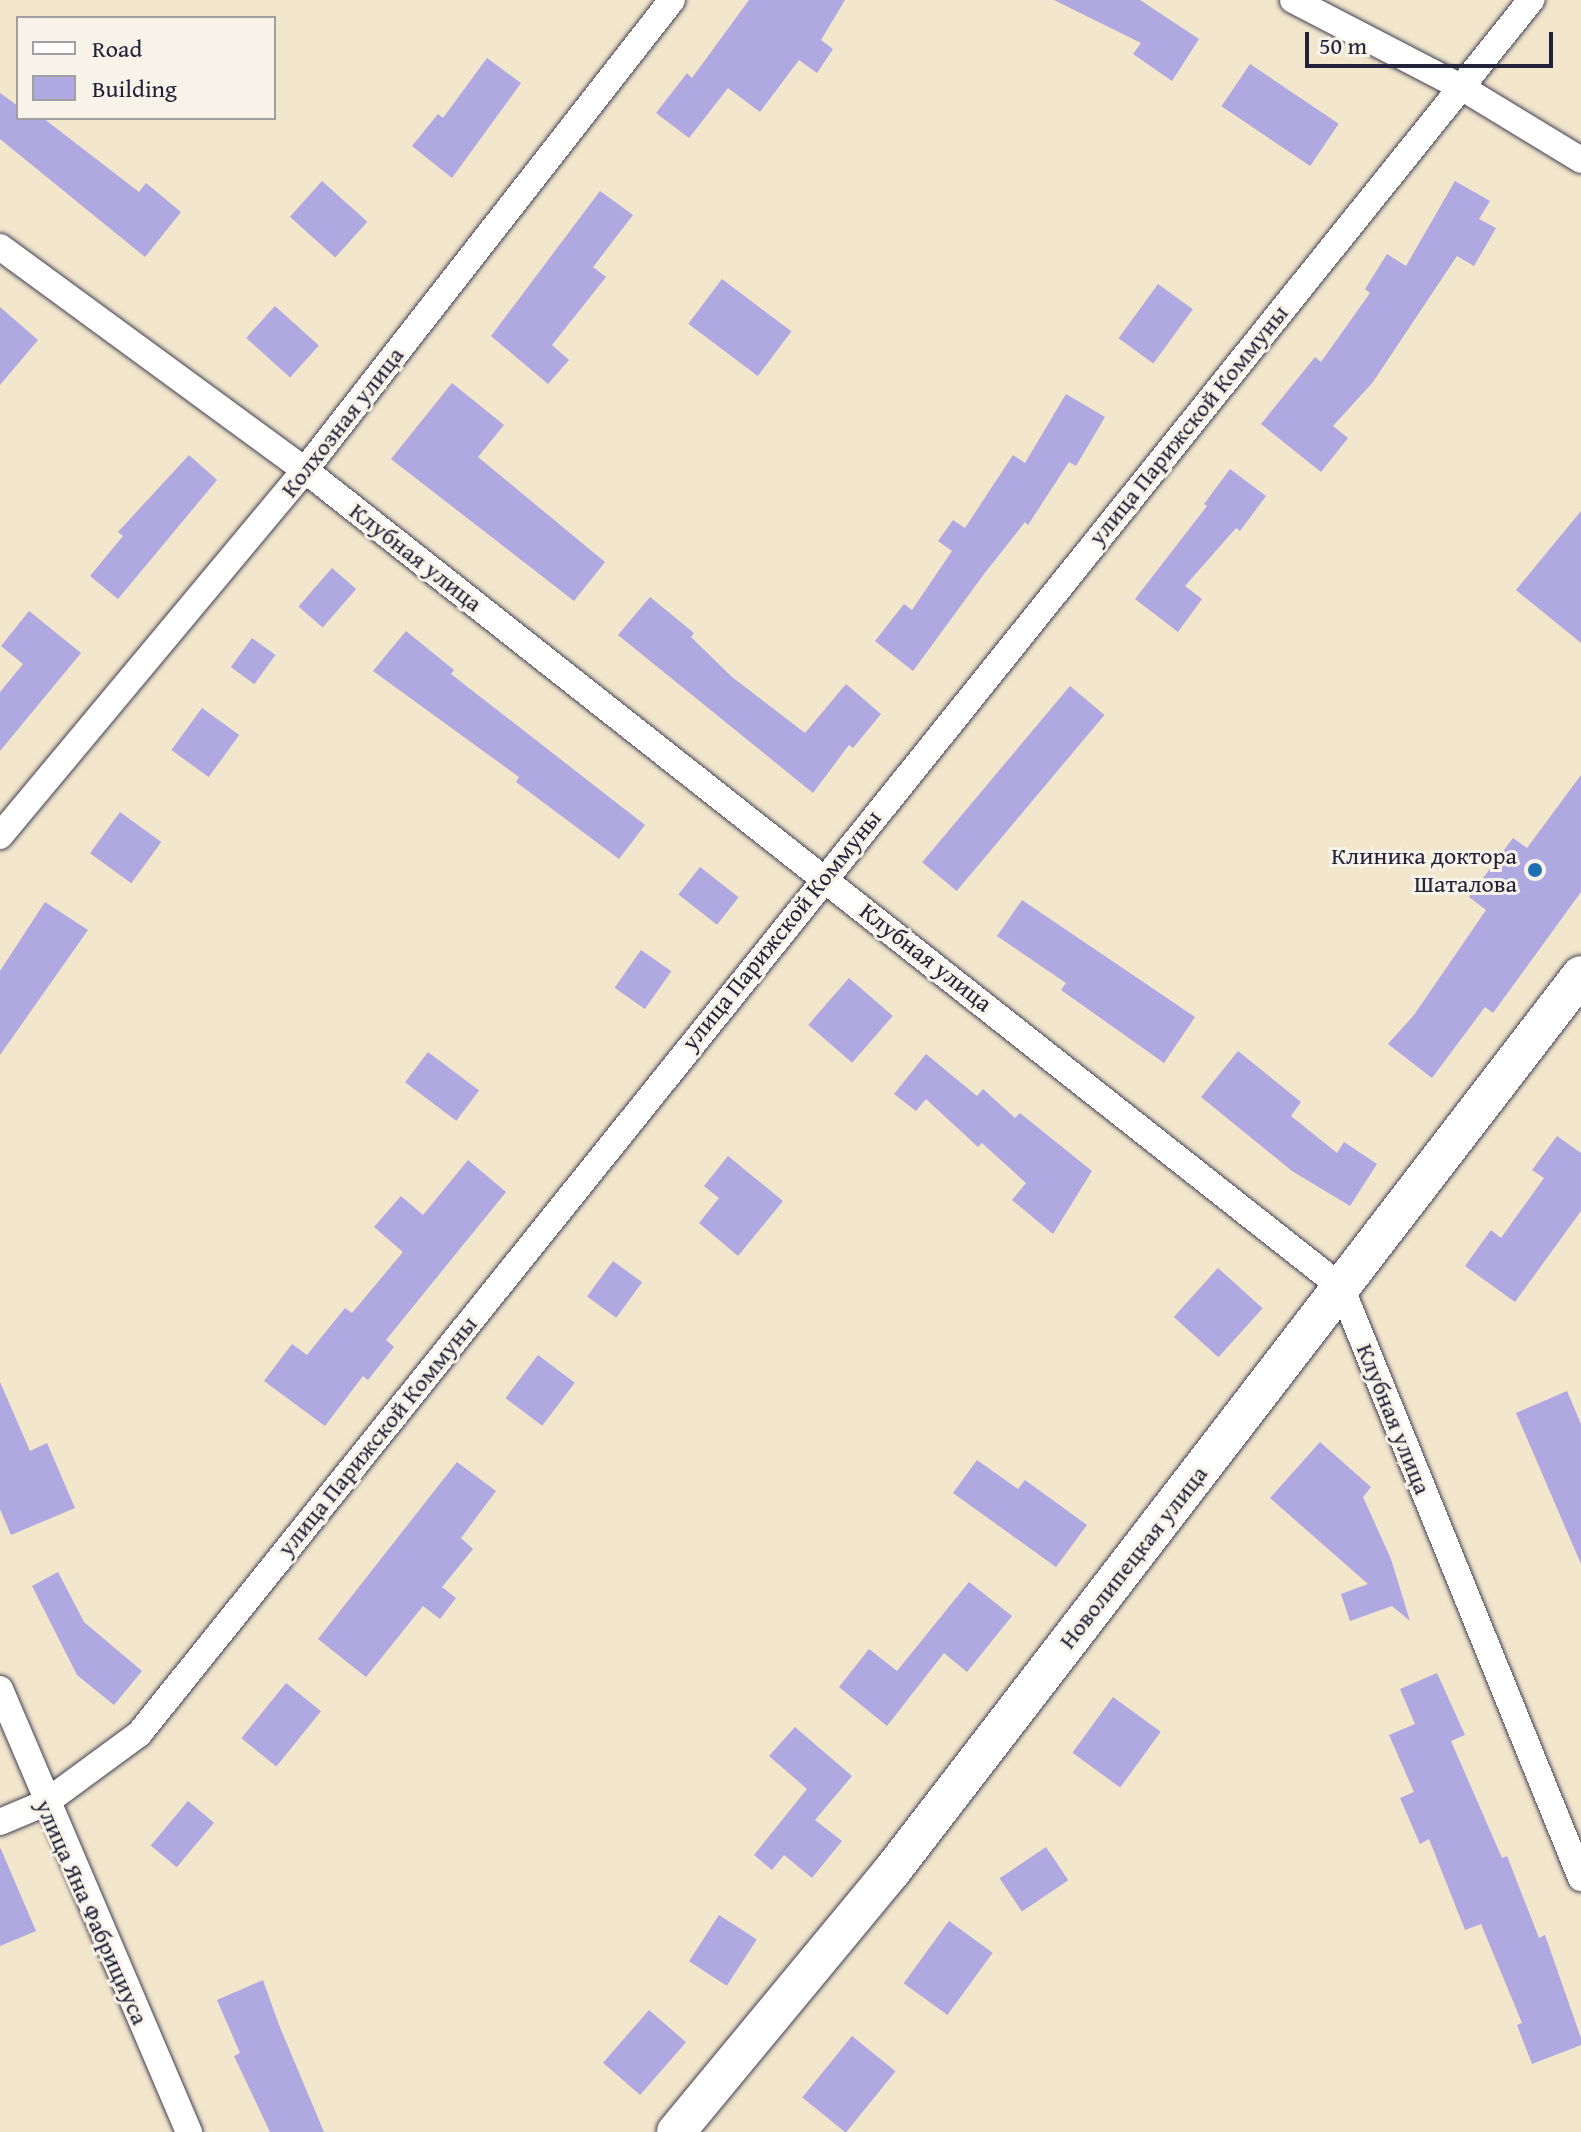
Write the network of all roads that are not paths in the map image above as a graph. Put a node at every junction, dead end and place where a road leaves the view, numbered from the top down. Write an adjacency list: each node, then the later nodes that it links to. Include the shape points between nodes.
1 (672, 0): 7 (street, Колхозная улица)
2 (1293, 0): 4 (street)
3 (1531, 0): 4 (street, улица Парижской Коммуны)
4 (1461, 87): 5 (street); 9 (street, улица Парижской Коммуны)
5 (1581, 160)
6 (0, 247): 7 (street, Клубная улица)
7 (305, 470): 8 (street, Колхозная улица); 9 (street, Клубная улица)
8 (0, 836)
9 (824, 876): 11 (street, Клубная улица); 13 (street, улица Парижской Коммуны, via 139,1734)
10 (1581, 975): 11 (street, Новолипецкая улица)
11 (1341, 1287): 15 (street, Клубная улица); 17 (street, Новолипецкая улица, via 892,1871)
12 (0, 1689): 13 (street, улица Яна Фабрициуса)
13 (45, 1803): 14 (street, улица Парижской Коммуны); 16 (street, улица Яна Фабрициуса)
14 (0, 1822)
15 (1581, 1878)
16 (189, 2132)
17 (676, 2132)

